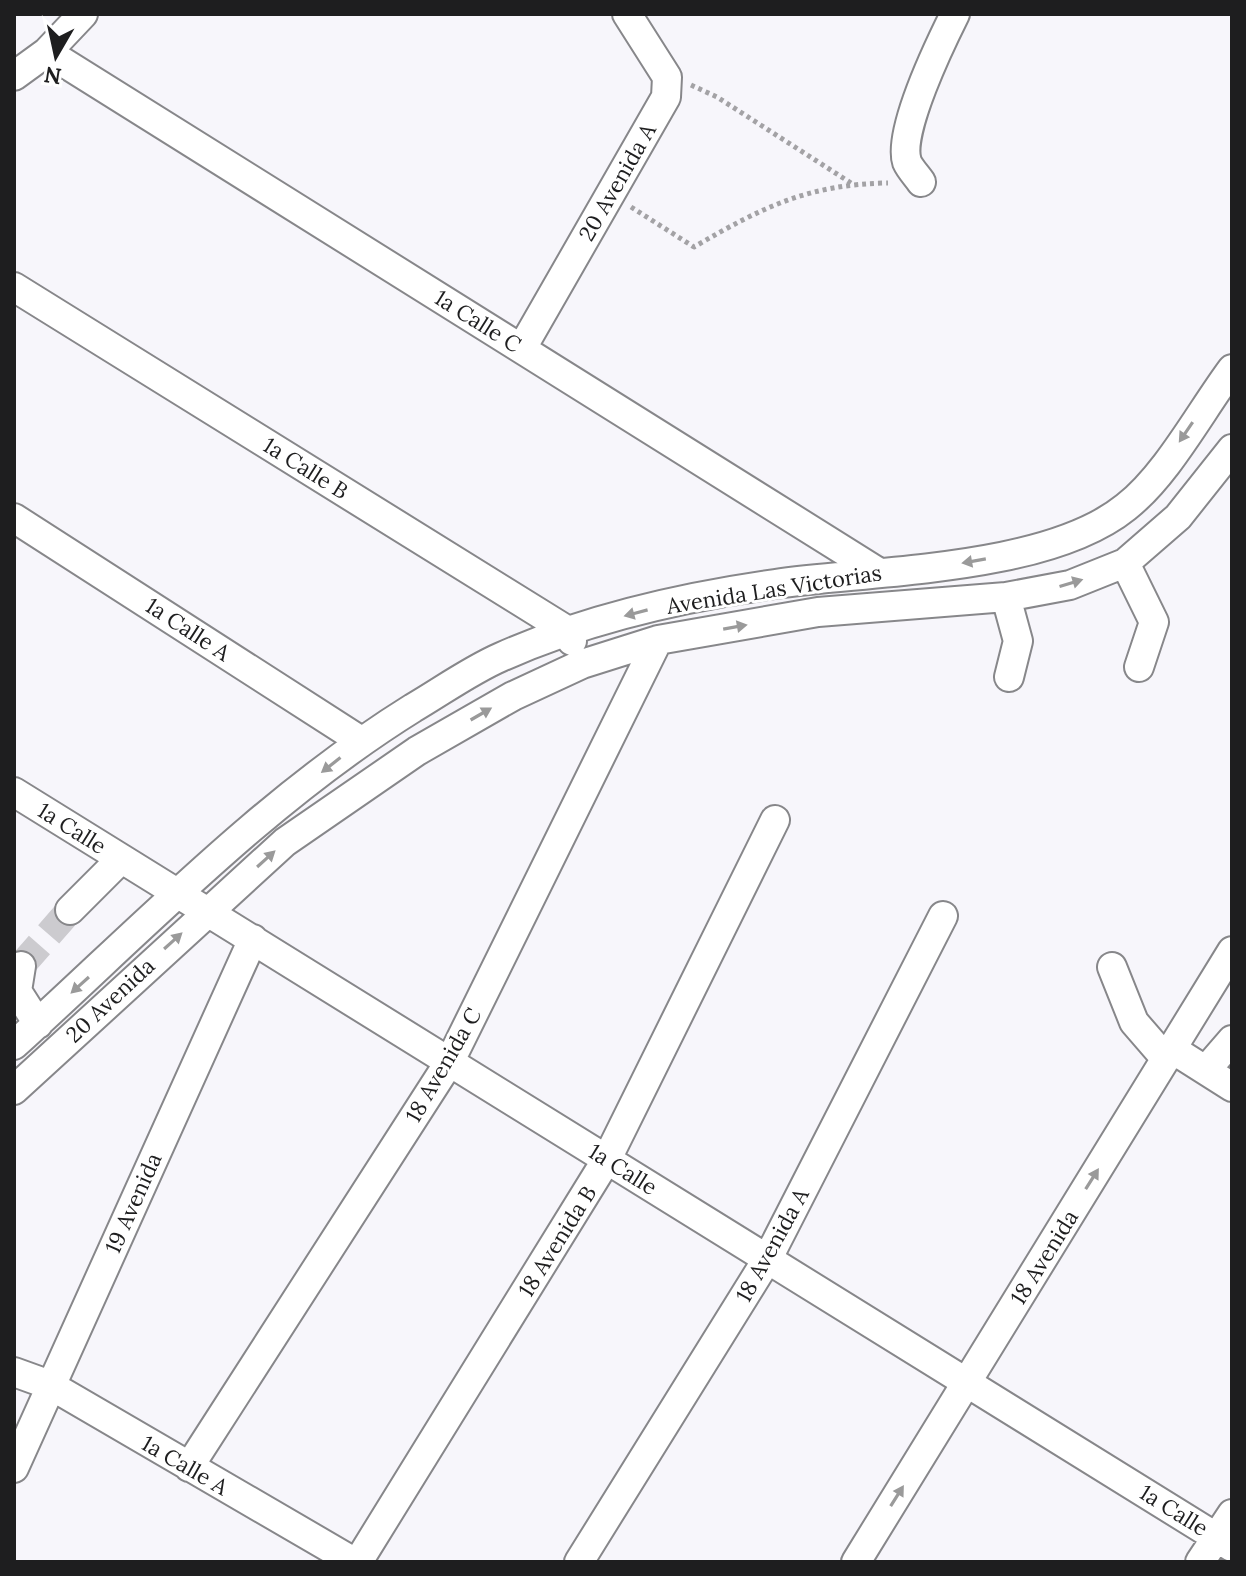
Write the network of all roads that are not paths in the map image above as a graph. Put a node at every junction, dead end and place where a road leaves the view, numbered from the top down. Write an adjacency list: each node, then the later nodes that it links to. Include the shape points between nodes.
1 (83, 14): 4 (street)
2 (627, 14): 8 (street, 20 Avenida A, via 667,77 666,97)
3 (955, 14): 6 (street, via 905,144 907,162)
4 (47, 52): 5 (street); 8 (street, 1a Calle C)
5 (14, 76)
6 (921, 182)
7 (14, 287): 16 (street, 1a Calle B)
8 (522, 348): 13 (street, 1a Calle C)
9 (1232, 369): 13 (street, Avenida Las Victorias, one-way to 13, via 1153,478 1127,507 1090,530 1017,554)
10 (1232, 449): 12 (street, Avenida Las Victorias, via 1178,517)
11 (14, 518): 21 (street, 1a Calle A)
12 (1125, 563): 14 (street, Avenida Las Victorias, one-way to 12, via 1070,585); 19 (street, via 1154,622)
13 (878, 572): 15 (street); 16 (street, Avenida Las Victorias, one-way to 16, via 684,600)
14 (1006, 597): 15 (street, Avenida Las Victorias); 20 (street, via 1018,641)
15 (883, 608): 17 (street, Avenida Las Victorias, one-way to 15, via 818,612)
16 (568, 631): 18 (street); 21 (street, Avenida Las Victorias, via 499,658)
17 (658, 640): 18 (street, Avenida Las Victorias); 37 (street, 18 Avenida C)
18 (582, 664): 27 (street, Avenida Las Victorias, one-way to 18, via 285,842 417,751)
19 (1139, 667)
20 (1009, 677)
21 (361, 741): 25 (street, Avenida Las Victorias, one-way to 25, via 229,847)
22 (14, 792): 24 (street, 1a Calle)
23 (775, 820): 41 (street, 18 Avenida B)
24 (121, 859): 25 (street, 1a Calle); 26 (street)
25 (179, 895): 27 (street, 1a Calle); 33 (street, 20 Avenida, one-way to 33)
26 (70, 910)
27 (207, 910): 29 (street, 1a Calle); 40 (street, 20 Avenida, one-way to 27)
28 (943, 916): 42 (street, 18 Avenida A)
29 (253, 939): 37 (street, 1a Calle); 45 (street, 19 Avenida)
30 (1232, 951): 36 (street, 18 Avenida)
31 (21, 966): 33 (street, via 17,991)
32 (1112, 967): 36 (street, via 1134,1022)
33 (38, 1024): 35 (street, 20 Avenida)
34 (1232, 1040): 38 (street)
35 (14, 1045)
36 (1169, 1054): 38 (street); 44 (street, 18 Avenida, one-way to 36)
37 (450, 1061): 41 (street, 1a Calle); 46 (street, 18 Avenida C)
38 (1206, 1070): 39 (street)
39 (1232, 1087)
40 (14, 1090)
41 (607, 1159): 42 (street, 1a Calle); 49 (street, 18 Avenida B)
42 (768, 1258): 44 (street, 1a Calle); 50 (street, 18 Avenida A)
43 (14, 1372): 45 (street, 1a Calle A)
44 (967, 1382): 48 (street, 1a Calle); 51 (street, 18 Avenida, one-way to 44)
45 (50, 1385): 46 (street, 1a Calle A); 47 (street, 19 Avenida)
46 (189, 1467): 49 (street, 1a Calle A)
47 (14, 1468)
48 (1227, 1533): 52 (street)
49 (356, 1562)
50 (579, 1562)
51 (856, 1562)
52 (1200, 1562)

